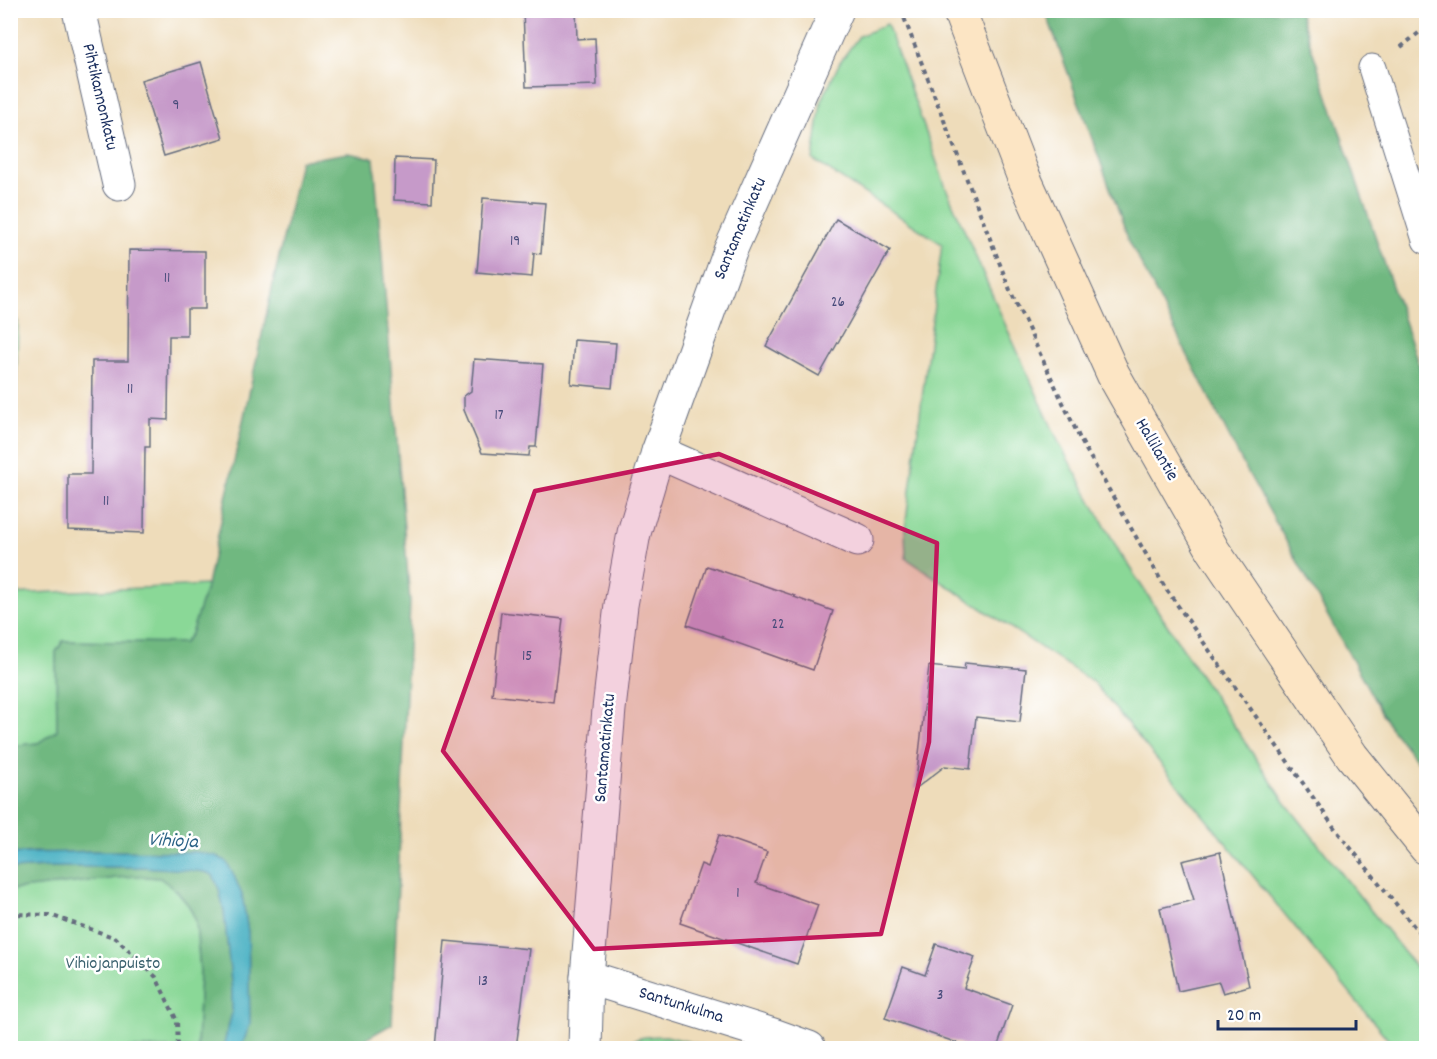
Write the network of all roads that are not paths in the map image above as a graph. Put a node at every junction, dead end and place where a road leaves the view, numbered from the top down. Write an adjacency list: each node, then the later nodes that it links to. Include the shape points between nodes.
1 (79, 10): 5 (street, Pihtikannonkatu)
2 (837, 10): 7 (street, Santamatinkatu, via 730,251)
3 (959, 10): 9 (main road, Hallilantie, via 1022,173 1119,384 1213,550 1352,756)
4 (1372, 68): 6 (lane)
5 (119, 184)
6 (1426, 240)
7 (658, 452): 8 (street); 10 (street, Santamatinkatu, via 634,534 621,605)
8 (857, 540)
9 (1426, 848)
10 (587, 977): 11 (street, Santamatinkatu); 12 (street, Santunkulma)
11 (585, 1048)
12 (809, 1048)

